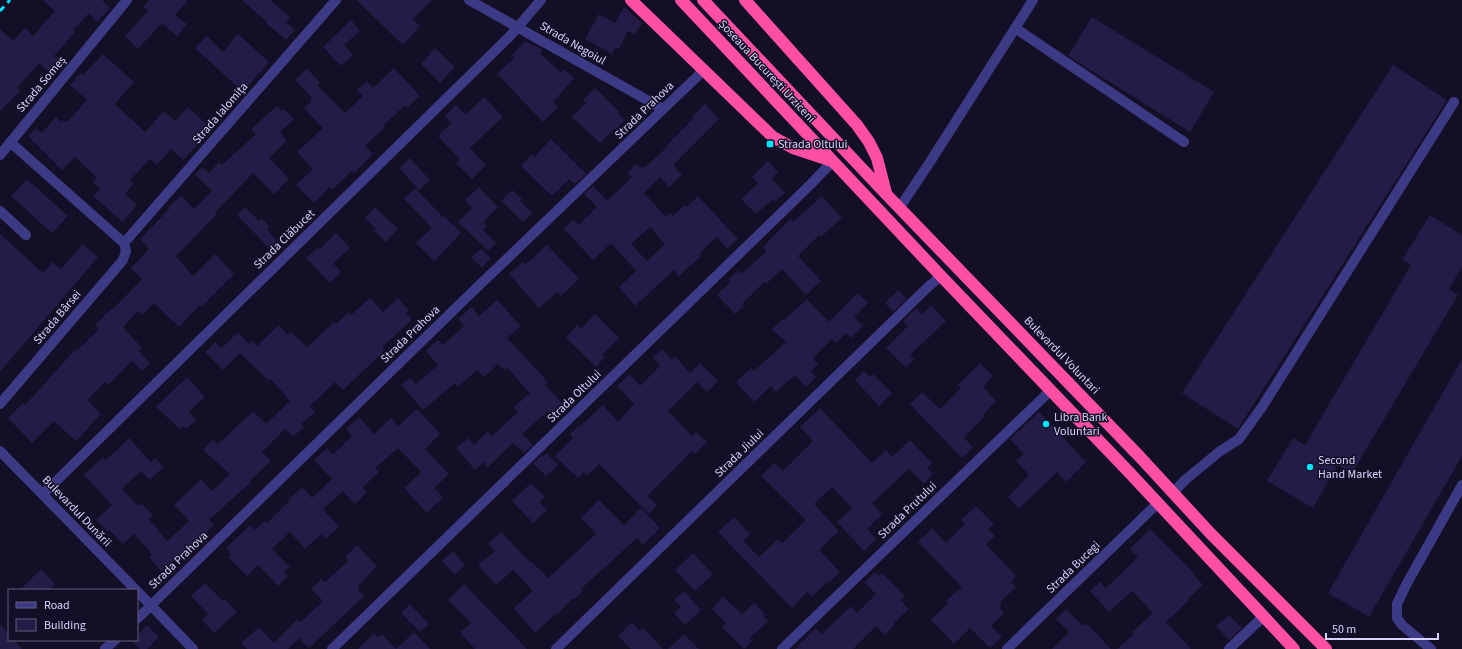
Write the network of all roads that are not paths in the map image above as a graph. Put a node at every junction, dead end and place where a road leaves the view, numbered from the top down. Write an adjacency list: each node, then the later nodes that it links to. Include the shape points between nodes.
1 (127, 0): 15 (street, Strada Someș)
2 (336, 0): 24 (street, Strada Ialomița)
3 (470, 0): 10 (street, Strada Negoiul)
4 (541, 0): 10 (street, Strada Clăbucet)
5 (632, 0): 12 (highway)
6 (681, 0): 19 (highway, Șoseaua București Urziceni)
7 (703, 0): 17 (highway, Șoseaua București Urziceni)
8 (744, 0): 20 (highway, via 857,125 877,158)
9 (1032, 0): 11 (street)
10 (518, 27): 14 (street, Strada Negoiul); 31 (street, Strada Clăbucet)
11 (1015, 28): 16 (street); 21 (street)
12 (704, 70): 14 (street, Strada Prahova); 19 (highway, via 773,137 792,148)
13 (1454, 102): 30 (street, via 1262,407 1239,439 1185,480)
14 (663, 109): 35 (street, Strada Prahova)
15 (10, 142): 18 (street, Strada Someș); 24 (street)
16 (1184, 142)
17 (844, 150): 20 (highway, Bulevardul Voluntari)
18 (0, 155)
19 (833, 161): 25 (highway); 41 (street, Strada Oltului)
20 (886, 194): 21 (highway, Bulevardul Voluntari)
21 (900, 208): 30 (highway, Bulevardul Voluntari)
22 (0, 211): 23 (street)
23 (26, 235)
24 (124, 243): 27 (street, Strada Bârsei, via 126,251 122,260)
25 (941, 276): 26 (highway); 42 (street, Strada Jiului)
26 (1050, 390): 32 (highway); 43 (street, Strada Prutului)
27 (0, 404)
28 (0, 451): 31 (street, Bulevardul Dunării)
29 (1462, 486): 48 (street, via 1397,604 1397,618 1402,626)
30 (1174, 493): 47 (highway, Bulevardul Voluntari)
31 (43, 494): 33 (street, Bulevardul Dunării)
32 (1157, 504): 36 (highway); 44 (street, Strada Bucegi)
33 (134, 589)
34 (138, 593): 35 (street, Bulevardul Dunării)
35 (151, 605): 37 (street, Strada Prahova); 40 (street, Bulevardul Dunării)
36 (1263, 617): 45 (street); 46 (highway)
37 (138, 618)
38 (114, 641): 39 (street)
39 (106, 649)
40 (193, 649)
41 (332, 649)
42 (556, 649)
43 (782, 649)
44 (1007, 649)
45 (1229, 649)
46 (1294, 649)
47 (1326, 649)
48 (1431, 649)

